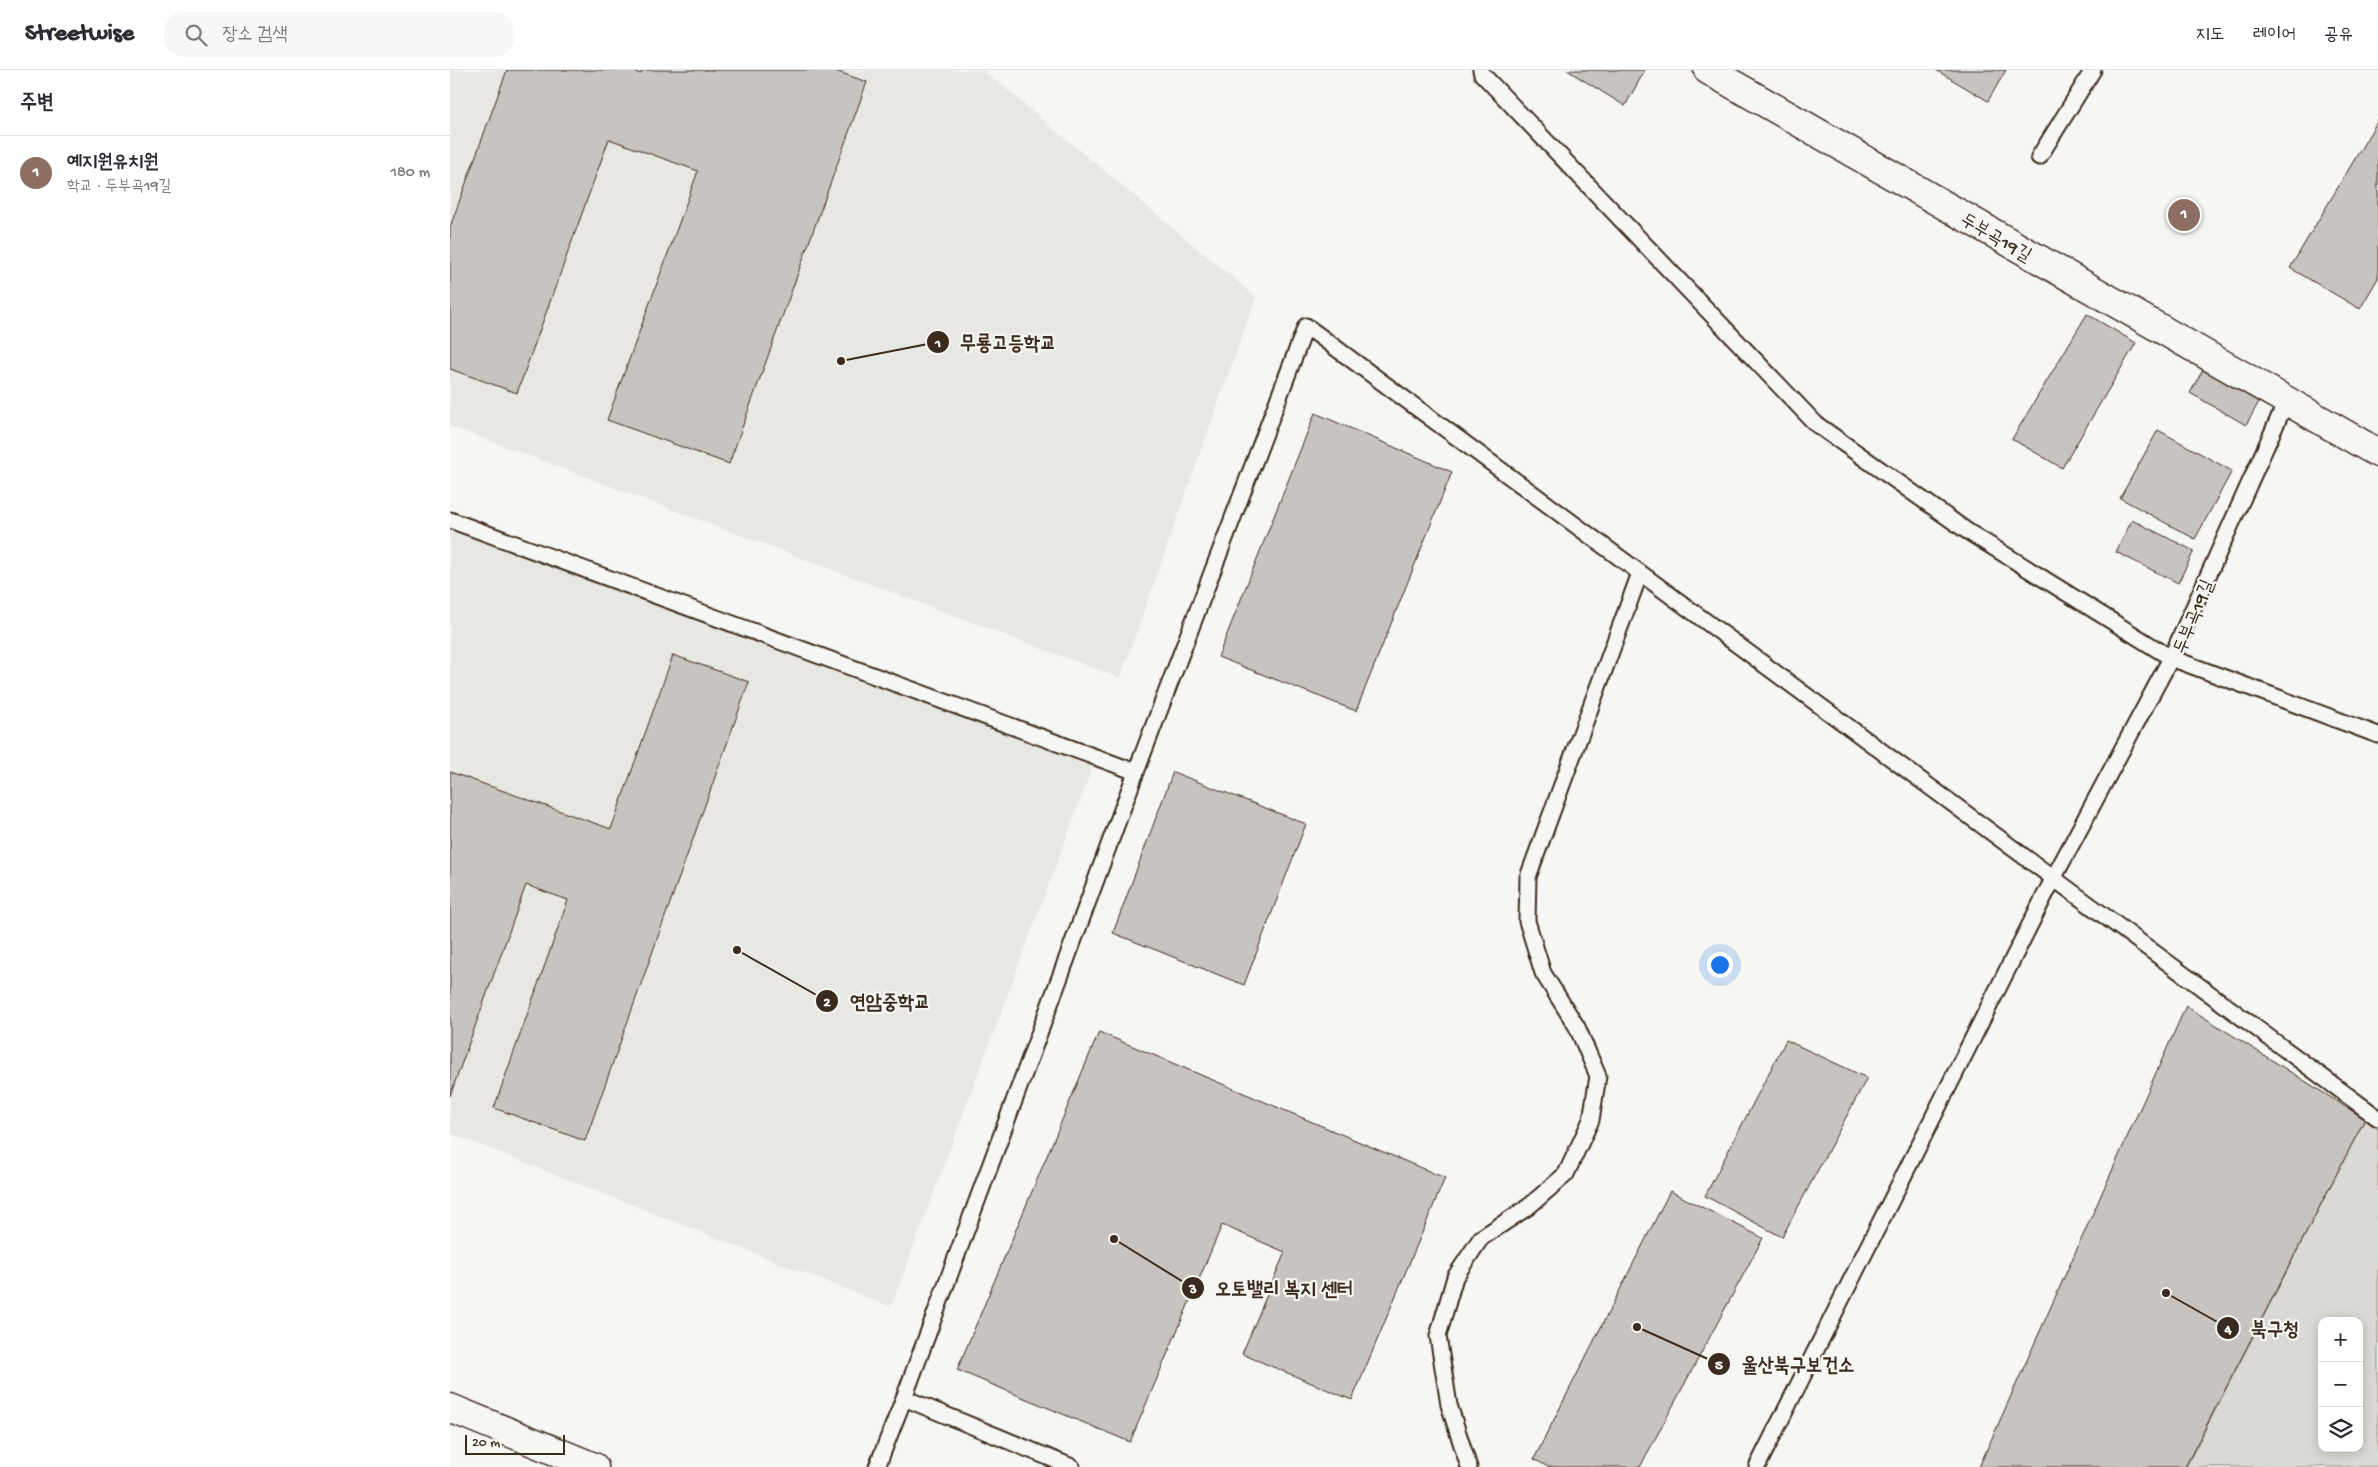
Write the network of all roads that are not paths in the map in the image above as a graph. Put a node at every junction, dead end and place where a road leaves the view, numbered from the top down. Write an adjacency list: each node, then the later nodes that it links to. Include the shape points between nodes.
1 (1481, 70): 9 (lane, via 1816,424 1967,531)
2 (1708, 70): 5 (street, 두부곡19길)
3 (2092, 70): 4 (lane)
4 (2039, 157)
5 (2286, 402): 6 (street, 두부곡19길); 9 (lane, 두부곡19길)
6 (2378, 453)
7 (450, 520): 11 (lane)
8 (1640, 573): 11 (lane, via 1306,326); 12 (lane); 19 (lane, via 1528,877 1527,921 1543,973 1577,1027 1598,1076 1591,1120 1566,1174 1528,1207 1481,1238 1455,1277 1438,1336 1449,1405)
9 (2171, 658): 10 (lane, 두부곡19길); 12 (lane)
10 (2378, 735)
11 (1136, 772): 14 (lane)
12 (2053, 879): 13 (lane); 20 (lane)
13 (2378, 1118)
14 (904, 1398): 17 (lane); 18 (lane)
15 (450, 1408): 16 (street)
16 (594, 1467)
17 (877, 1467)
18 (1072, 1467)
19 (1469, 1467)
20 (1757, 1467)

